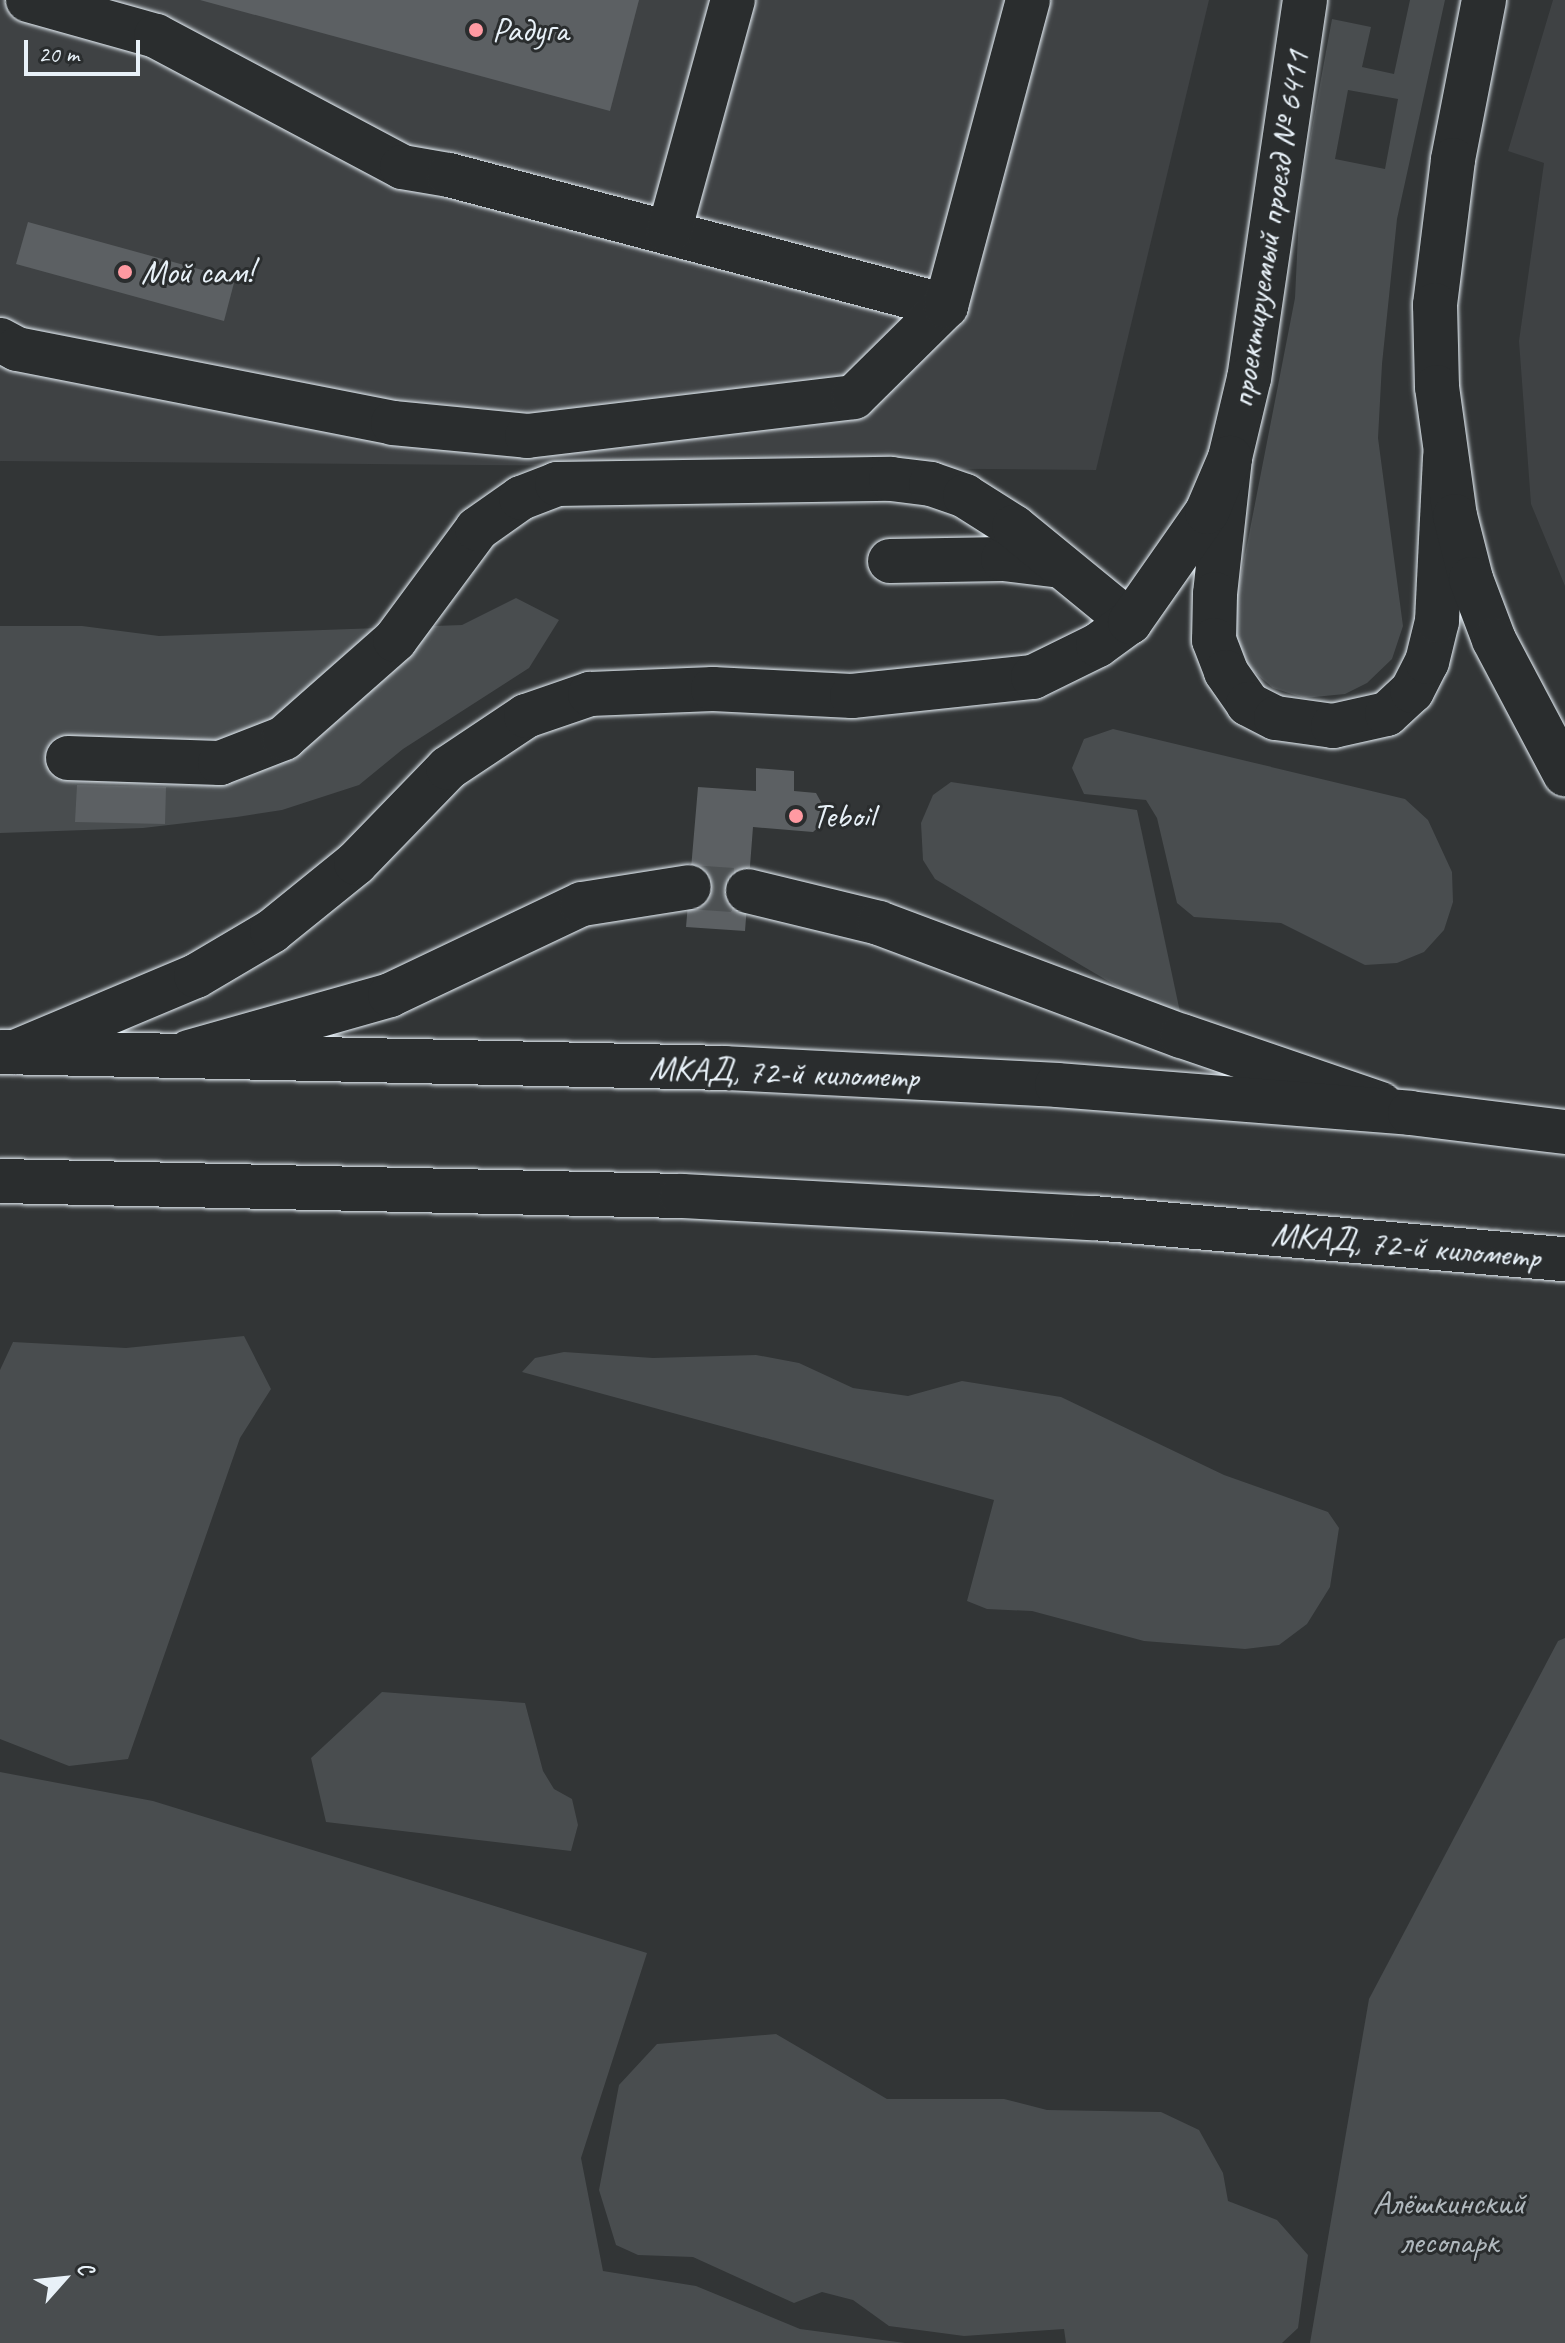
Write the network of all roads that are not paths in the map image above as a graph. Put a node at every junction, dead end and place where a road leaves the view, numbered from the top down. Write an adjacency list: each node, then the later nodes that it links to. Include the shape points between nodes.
1 (28, 0): 6 (main road, via 156,36 402,167)
2 (733, 0): 6 (main road)
3 (1028, 0): 7 (main road)
4 (1305, 0): 10 (main road, проектируемый проезд № 6411, via 1249,378)
5 (1484, 0): 9 (main road, проектируемый проезд № 6411, via 1453,160 1435,305)
6 (669, 232): 7 (main road)
7 (946, 306): 8 (main road, via 854,397 527,436 393,423 17,349)
8 (0, 340)
9 (1445, 456): 10 (main road, проектируемый проезд № 6411, via 1437,621 1427,662 1412,691 1387,714 1359,723 1309,726 1248,704 1226,672 1214,640); 15 (main road, проектируемый проезд № 6411, via 1458,529 1494,640)
10 (1230, 458): 13 (main road, проектируемый проезд № 6411, via 1207,512)
11 (890, 561): 12 (main road, via 1003,559)
12 (1061, 566): 13 (main road); 14 (main road, via 965,496 931,484 811,479 557,484 521,498 477,529 395,640 284,738 220,763)
13 (1130, 622): 18 (main road, проектируемый проезд № 6411, via 1098,645 1033,677 852,696 713,689 590,694 526,716 448,768 356,863 272,931 196,976)
14 (68, 758)
15 (1565, 774)
16 (689, 887): 19 (main road, via 582,904 390,995)
17 (748, 891): 20 (main road, via 879,923 1182,1036)
18 (8, 1052): 19 (main road, МКАД, 72-й километр)
19 (181, 1055): 20 (main road, МКАД, 72-й километр, via 725,1068 1057,1085)
20 (1410, 1113): 21 (main road, МКАД, 72-й километр)
21 (1565, 1132)
22 (0, 1181): 23 (main road, МКАД, 72-й километр, via 682,1196 1093,1218)
23 (1565, 1259)

